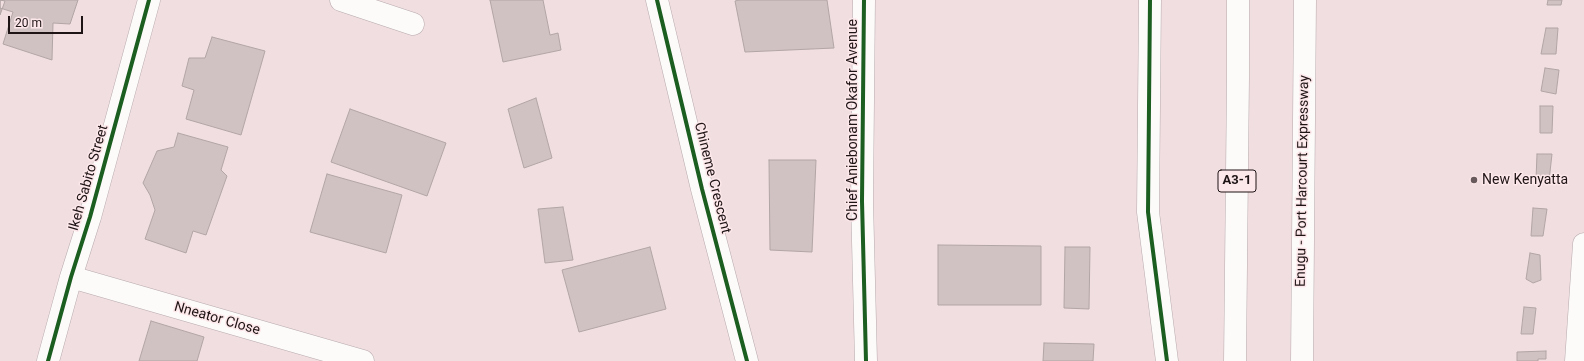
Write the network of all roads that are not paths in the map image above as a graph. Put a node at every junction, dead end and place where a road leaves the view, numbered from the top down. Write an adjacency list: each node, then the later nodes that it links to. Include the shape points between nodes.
1 (149, 0): 10 (main road, Ikeh Sabito Street, via 90,217)
2 (341, 0): 8 (main road)
3 (657, 0): 13 (main road, Chineme Crescent, via 702,189)
4 (864, 0): 14 (main road, Chief Aniebonam Okafor Avenue, via 862,201)
5 (1150, 0): 15 (main road, via 1148,212)
6 (1238, 0): 16 (main road, A3-1)
7 (1305, 0): 17 (main road, Enugu - Port Harcourt Expressway)
8 (413, 24)
9 (1584, 244): 18 (main road)
10 (71, 277): 11 (main road, Ikeh Sabito Street); 12 (main road, Nneator Close)
11 (48, 361)
12 (363, 361)
13 (747, 361)
14 (866, 361)
15 (1167, 361)
16 (1234, 361)
17 (1302, 361)
18 (1576, 361)

